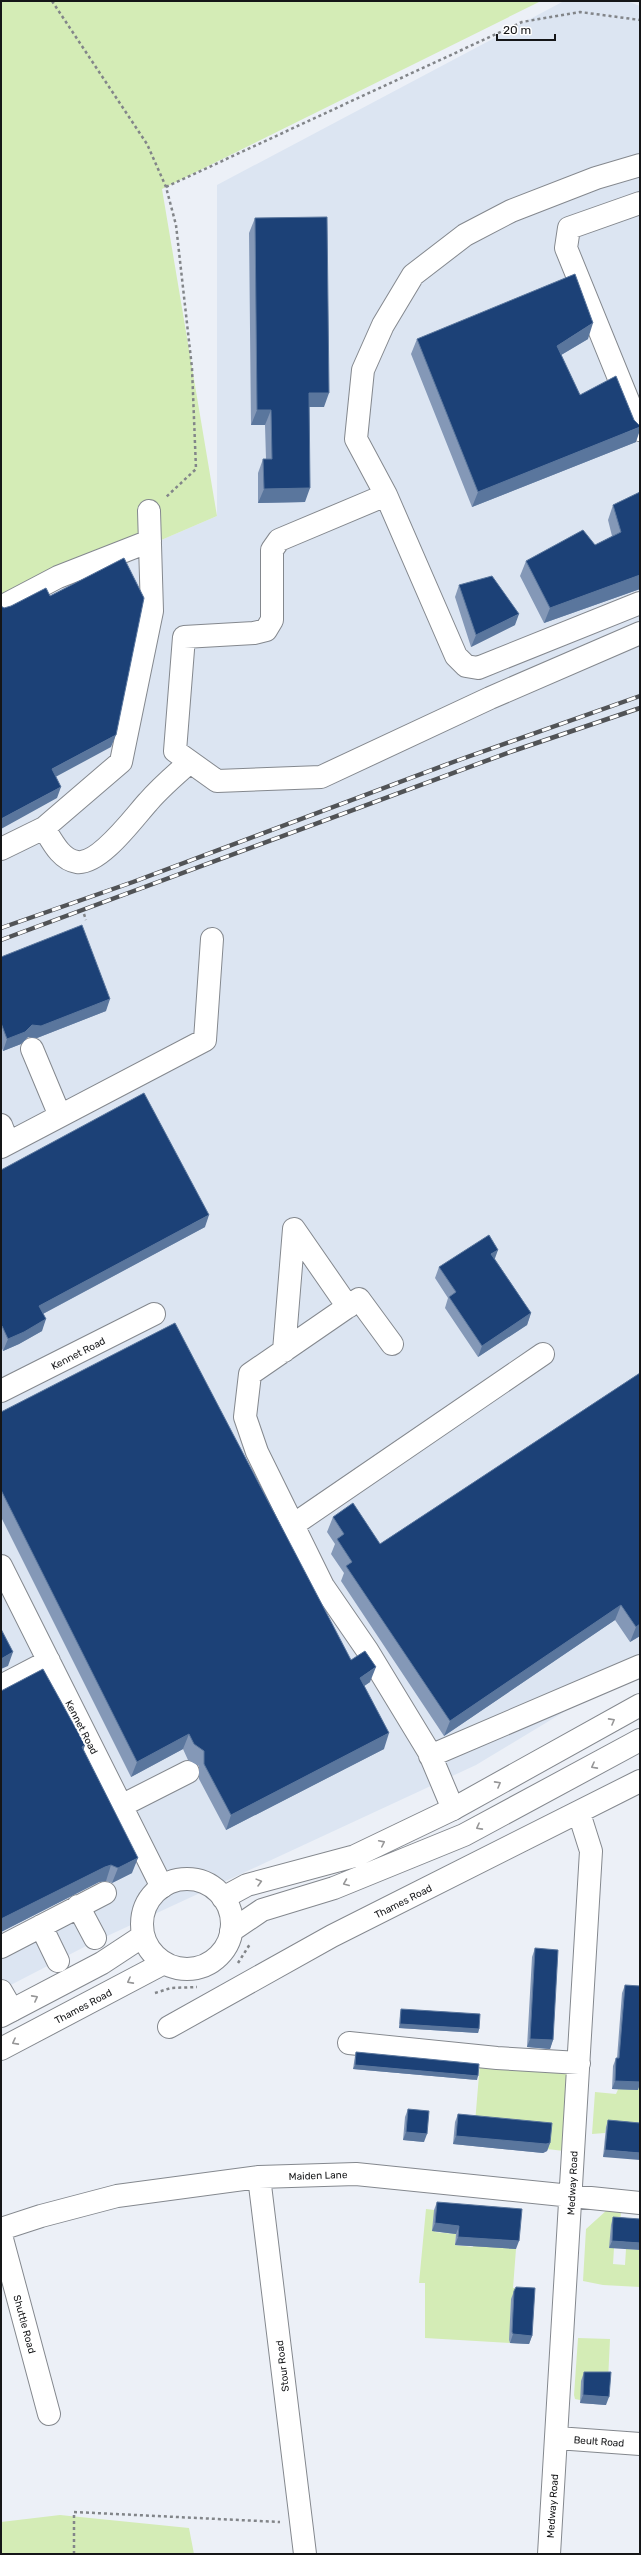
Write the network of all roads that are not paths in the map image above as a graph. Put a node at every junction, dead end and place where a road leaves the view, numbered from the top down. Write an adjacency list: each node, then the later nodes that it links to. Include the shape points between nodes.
1 (640, 166): 4 (street, via 596,178 511,211 465,235 413,275 383,325 363,370 356,439)
2 (640, 203): 3 (street, via 569,228 566,248)
3 (640, 430)
4 (386, 495): 7 (street, via 456,656 466,666 478,668); 10 (street, via 280,540 272,550 272,620 266,630 184,637 175,751)
5 (149, 512): 6 (street)
6 (150, 541): 8 (street, via 58,577); 11 (street, via 152,611 121,762)
7 (640, 603)
8 (1, 607)
9 (640, 633): 10 (street, via 490,698 321,777 217,781)
10 (190, 762): 11 (street, via 147,803 118,838 96,855 80,862 70,860 56,847)
11 (44, 828): 12 (street)
12 (1, 849)
13 (212, 939): 15 (street, via 205,1040)
14 (32, 1050): 15 (street)
15 (60, 1116): 16 (street)
16 (3, 1139)
17 (348, 1306): 19 (street, via 359,1299); 20 (street); 20 (street, via 294,1229)
18 (154, 1314): 22 (street, Kennet Road)
19 (392, 1344)
20 (284, 1350): 23 (street, via 250,1374 245,1417 258,1452)
21 (543, 1354): 23 (street)
22 (1, 1391)
23 (293, 1524): 30 (street, via 323,1586 367,1650)
24 (1, 1566): 25 (street, Kennet Road)
25 (49, 1661): 27 (street); 33 (street, Kennet Road)
26 (640, 1666): 30 (street)
27 (1, 1686)
28 (640, 1705): 34 (street, one-way to 28)
29 (640, 1740): 41 (street, one-way to 41, via 464,1835 334,1888 262,1910)
30 (430, 1756): 34 (street)
31 (188, 1772): 33 (street)
32 (640, 1782): 35 (street, Thames Road)
33 (121, 1806): 36 (street, Kennet Road)
34 (453, 1809): 38 (street, one-way to 34, via 247,1885 355,1856)
35 (579, 1813): 49 (street, Thames Road, via 332,1936); 52 (street, Medway Road, via 591,1851)
36 (162, 1887): 38 (street, via 172,1881 188,1879 207,1884); 42 (street, via 146,1904 142,1920)
37 (105, 1892): 39 (street)
38 (223, 1898): 41 (street, via 230,1912)
39 (78, 1906): 40 (street); 43 (street)
40 (41, 1926): 44 (street); 45 (street)
41 (231, 1931): 46 (street, via 222,1951 206,1965 181,1969)
42 (143, 1936): 46 (street, via 152,1953); 48 (street, one-way to 42, via 102,1963)
43 (94, 1938)
44 (1, 1947)
45 (58, 1961)
46 (164, 1963): 51 (street, Thames Road, one-way to 51)
47 (1, 1991): 48 (street)
48 (6, 2013)
49 (169, 2027)
50 (349, 2043): 52 (street, via 497,2058)
51 (1, 2049)
52 (579, 2063): 54 (street, Medway Road)
53 (259, 2178): 54 (street, Maiden Lane, via 356,2174); 56 (street, Maiden Lane, via 117,2196); 61 (street, Stour Road)
54 (571, 2198): 55 (street, Maiden Lane); 59 (street, Medway Road)
55 (640, 2203)
56 (1, 2229)
57 (1, 2235): 58 (street, Shuttle Road)
58 (49, 2414)
59 (557, 2438): 60 (street, Beult Road); 62 (street, Medway Road)
60 (640, 2444)
61 (305, 2554)
62 (549, 2554)

